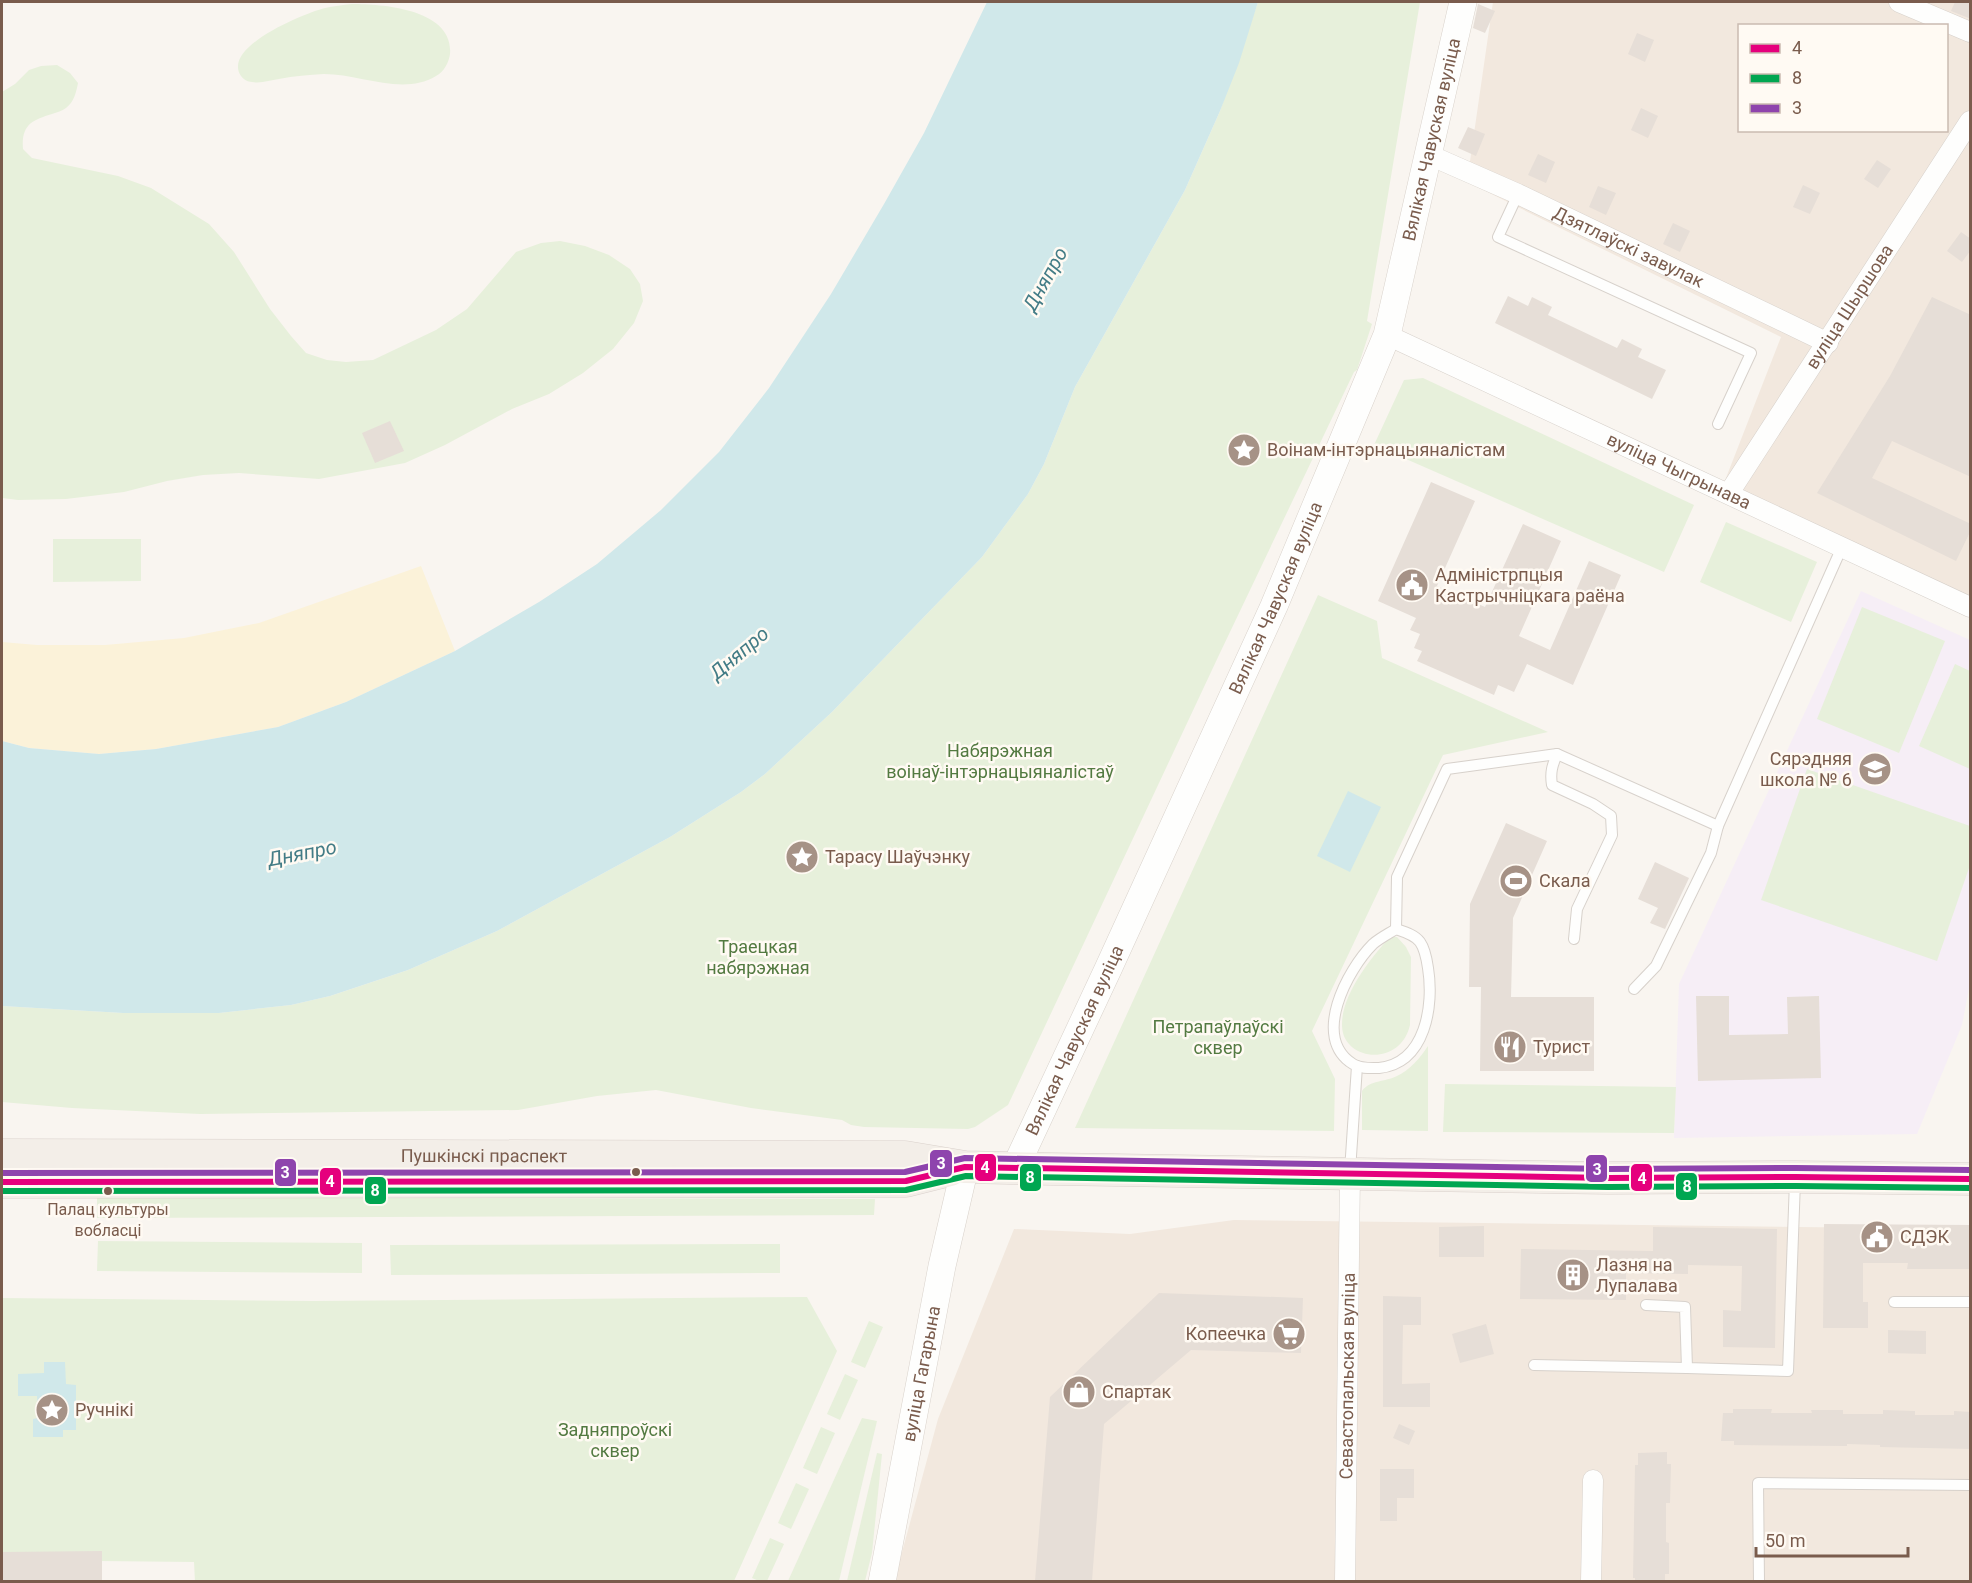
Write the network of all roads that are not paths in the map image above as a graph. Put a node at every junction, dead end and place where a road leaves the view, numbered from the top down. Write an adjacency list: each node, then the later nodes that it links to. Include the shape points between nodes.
1 (1463, 2): 5 (main road, Вялікая Чавуская вуліца)
2 (1899, 2): 3 (street)
3 (1971, 33)
4 (1971, 121): 8 (street, вуліца Шыршова)
5 (1427, 154): 6 (street, Дзятлаўскі завулак); 7 (main road, Вялікая Чавуская вуліца)
6 (1518, 194): 8 (street, Дзятлаўскі завулак); 9 (lane, via 1498,237 1751,353)
7 (1387, 335): 10 (street, вуліца Чыгрынава); 21 (main road, Вялікая Чавуская вуліца, via 1274,606)
8 (1828, 343): 10 (street, вуліца Шыршова)
9 (1718, 424)
10 (1729, 493): 11 (street, вуліца Чыгрынава)
11 (1842, 547): 12 (street, вуліца Чыгрынава); 14 (lane)
12 (1971, 607)
13 (1557, 754): 14 (lane); 15 (lane, via 1447,769 1397,877); 16 (lane, via 1550,774 1552,785 1611,816 1612,835 1577,909)
14 (1718, 826): 17 (lane, via 1711,853 1656,966)
15 (1396, 930): 18 (lane, via 1365,954 1336,1008 1335,1043 1339,1052); 18 (lane, via 1421,943 1426,958 1431,994 1424,1030 1418,1044 1397,1062 1385,1067)
16 (1574, 939)
17 (1635, 989)
18 (1357, 1066): 22 (lane)
19 (2, 1155): 20 (main road, Пушкінскі праспект, via 906,1157)
20 (965, 1167): 21 (main road, Пушкінскі праспект); 25 (main road, Пушкінскі праспект, via 906,1181); 33 (main road, вуліца Гагарына, via 942,1266)
21 (1015, 1168): 22 (main road, Пушкінскі праспект)
22 (1350, 1173): 23 (main road, Пушкінскі праспект); 34 (street, Севастопальская вуліца)
23 (1796, 1177): 24 (main road, Пушкінскі праспект); 30 (lane, via 1788,1371)
24 (1971, 1179)
25 (2, 1182)
26 (1894, 1302): 27 (lane)
27 (1971, 1302)
28 (1646, 1305): 30 (lane, via 1685,1307)
29 (1534, 1365): 30 (lane)
30 (1687, 1368)
31 (1593, 1480): 35 (street)
32 (1971, 1485): 36 (lane, via 1758,1483)
33 (882, 1581)
34 (1345, 1581)
35 (1591, 1581)
36 (1759, 1581)

